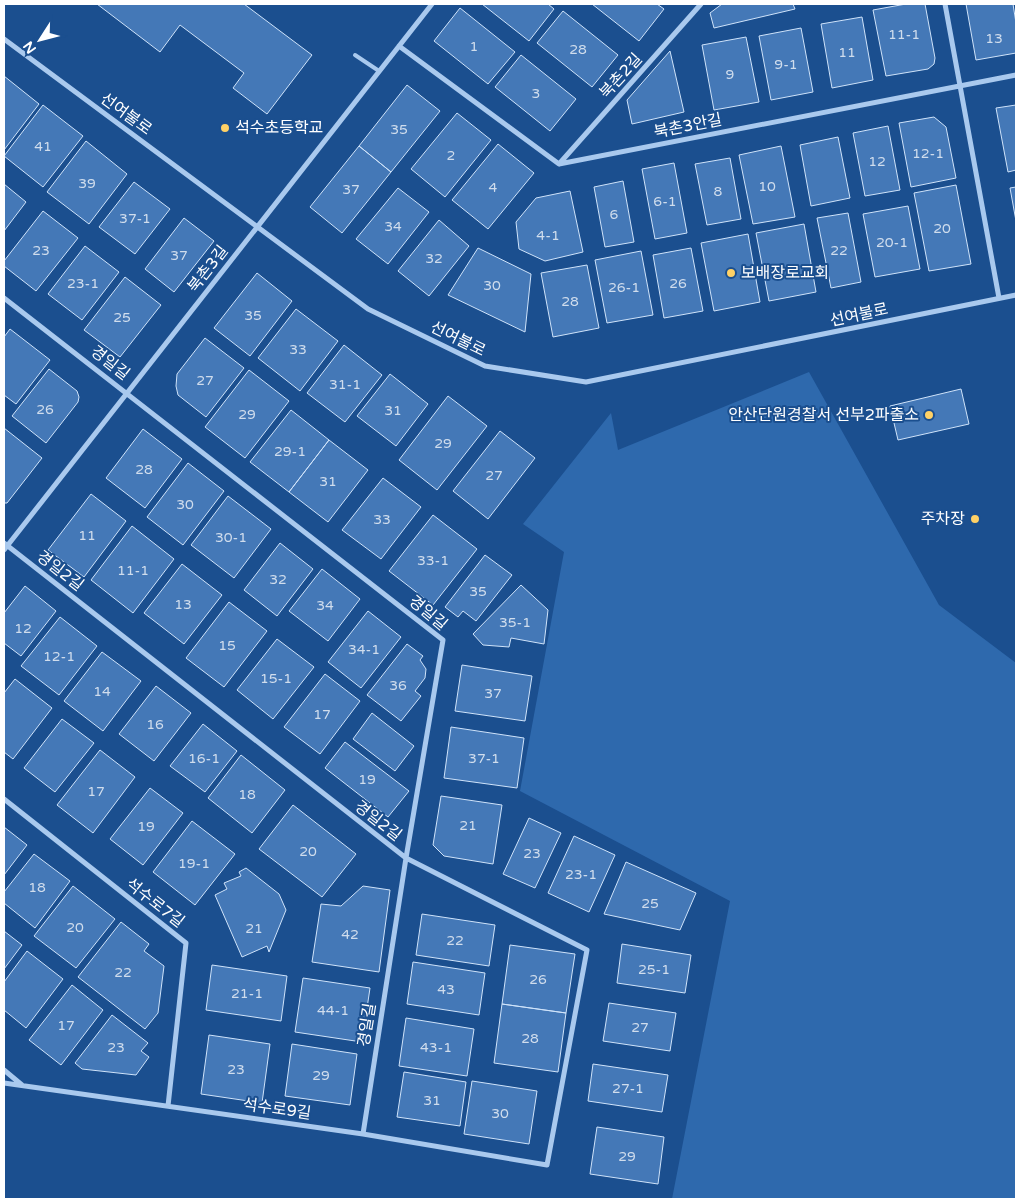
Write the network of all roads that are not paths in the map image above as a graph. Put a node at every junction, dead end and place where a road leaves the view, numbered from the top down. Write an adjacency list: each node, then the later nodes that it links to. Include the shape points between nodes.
1 (432, 4): 5 (street, 북촌3길)
2 (701, 4): 10 (street, 북촌2길)
3 (945, 4): 9 (street)
4 (4, 39): 11 (street, 선여불로)
5 (398, 46): 7 (street, 북촌3길); 10 (street)
6 (355, 55): 7 (lane)
7 (379, 71): 11 (street, 북촌3길)
8 (1016, 75): 9 (street, 북촌3안길)
9 (960, 86): 10 (street, 북촌3안길); 14 (street)
10 (559, 164)
11 (257, 226): 14 (street, 선여불로, via 368,309 485,366 586,382); 15 (street, 북촌3길)
12 (1016, 295): 14 (street, 선여불로)
13 (4, 298): 15 (street, 경일길)
14 (1000, 298)
15 (127, 392): 16 (street, 북촌3길); 18 (street, 경일길, via 443,640)
16 (5, 546): 18 (street, 경일2길)
17 (4, 799): 22 (street, 석수로7길, via 186,943)
18 (406, 858): 23 (street, 경일길); 24 (street, 경일2길, via 587,950)
19 (4, 1070): 21 (street)
20 (4, 1084): 21 (street, 석수로9길)
21 (23, 1085): 22 (street, 석수로9길)
22 (168, 1106): 23 (street, 석수로9길)
23 (363, 1134): 24 (street, 석수로9길)
24 (547, 1165)

